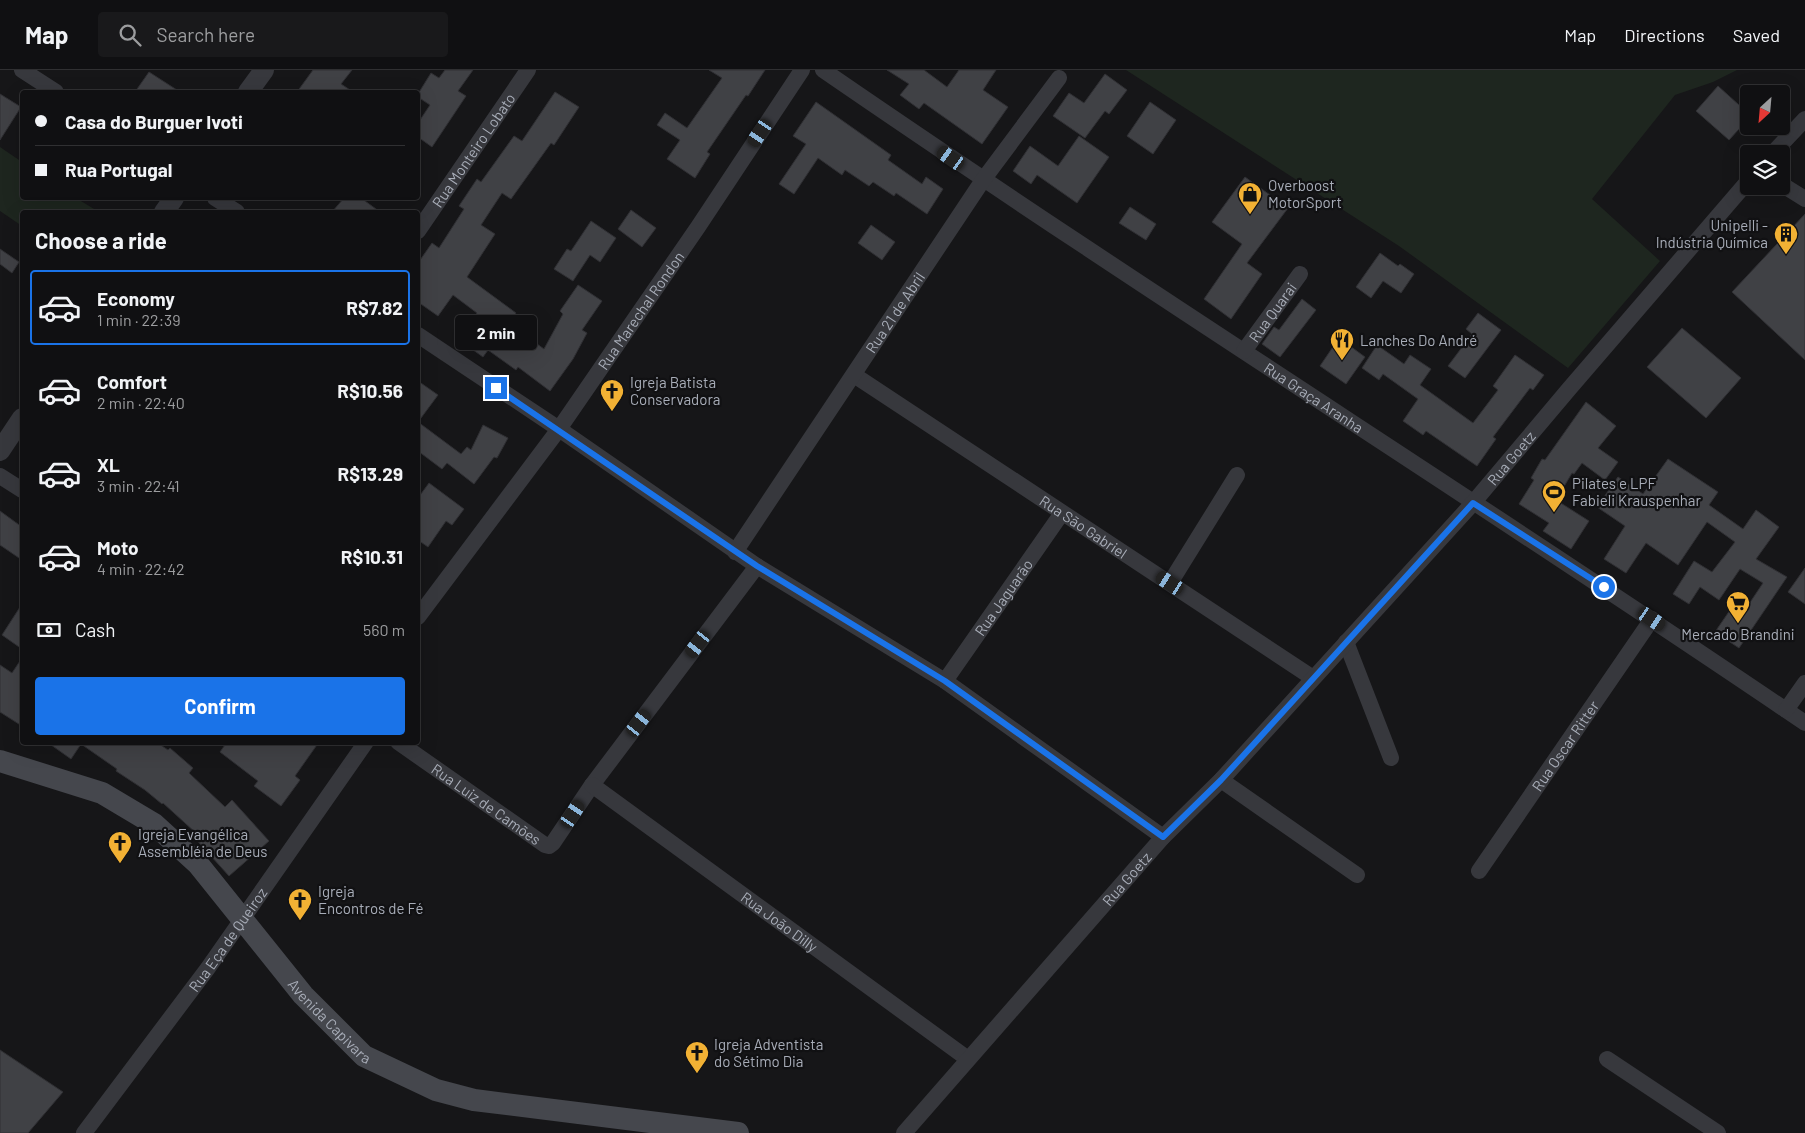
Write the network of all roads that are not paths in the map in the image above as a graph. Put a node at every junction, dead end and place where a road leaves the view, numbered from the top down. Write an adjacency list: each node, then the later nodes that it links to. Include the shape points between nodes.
1 (22, 70): 7 (street)
2 (264, 70): 8 (street)
3 (528, 70): 17 (street, Rua Monteiro Lobato)
4 (802, 70): 23 (street, Rua Marechal Rondon)
5 (823, 70): 11 (street, Rua Graça Aranha)
6 (1059, 78): 11 (street, Rua 21 de Abril)
7 (53, 90)
8 (249, 90)
9 (1805, 119): 10 (street)
10 (1780, 145)
11 (983, 180): 20 (street, Rua Graça Aranha); 21 (street, Rua 21 de Abril)
12 (1740, 190): 28 (street, Rua Goetz)
13 (1790, 190): 14 (street)
14 (1805, 199)
15 (218, 200): 16 (street)
16 (234, 210)
17 (420, 228)
18 (1300, 274): 20 (street, Rua Quarai)
19 (420, 337): 23 (street)
20 (1244, 351): 28 (street, Rua Graça Aranha)
21 (854, 375): 29 (street, Rua São Gabriel); 30 (street, Rua 21 de Abril)
22 (20, 421): 24 (street)
23 (559, 429): 30 (street); 33 (street, Rua Marechal Rondon)
24 (0, 451)
25 (0, 476): 27 (street)
26 (1237, 476): 32 (street)
27 (20, 489)
28 (1473, 503): 34 (street, Rua Graça Aranha); 35 (street, Rua Goetz)
29 (1062, 513): 32 (street, Rua São Gabriel); 37 (street, Rua Jaguarão)
30 (735, 552): 31 (street)
31 (757, 566): 37 (street); 46 (street)
32 (1170, 583): 36 (street, Rua São Gabriel)
33 (420, 614)
34 (1652, 619): 39 (street, Rua Graça Aranha); 48 (street, Rua Oscar Ritter)
35 (1346, 642): 36 (street, Rua Goetz); 43 (street)
36 (1313, 678): 45 (street, Rua Goetz)
37 (945, 681): 47 (street)
38 (1805, 684): 39 (street)
39 (1786, 710): 40 (street, Rua Graça Aranha)
40 (1805, 723)
41 (364, 745): 50 (street, Rua Eça de Queiroz)
42 (402, 745): 46 (street, Rua Luiz de Camões, via 549,846)
43 (1391, 758)
44 (0, 761): 50 (main road, Avenida Capivara, via 102,793 154,824 198,864)
45 (1221, 780): 47 (street, Rua Goetz); 49 (street)
46 (592, 786): 51 (street, Rua João Dilly)
47 (1163, 837): 51 (street, Rua Goetz)
48 (1479, 872)
49 (1357, 875)
50 (242, 918): 53 (street, Rua Eça de Queiroz); 54 (main road, Avenida Capivara, via 303,995 364,1056 436,1090 474,1100)
51 (968, 1059): 55 (street, Rua Goetz)
52 (1607, 1060): 56 (street)
53 (84, 1133)
54 (738, 1133)
55 (904, 1133)
56 (1718, 1133)

